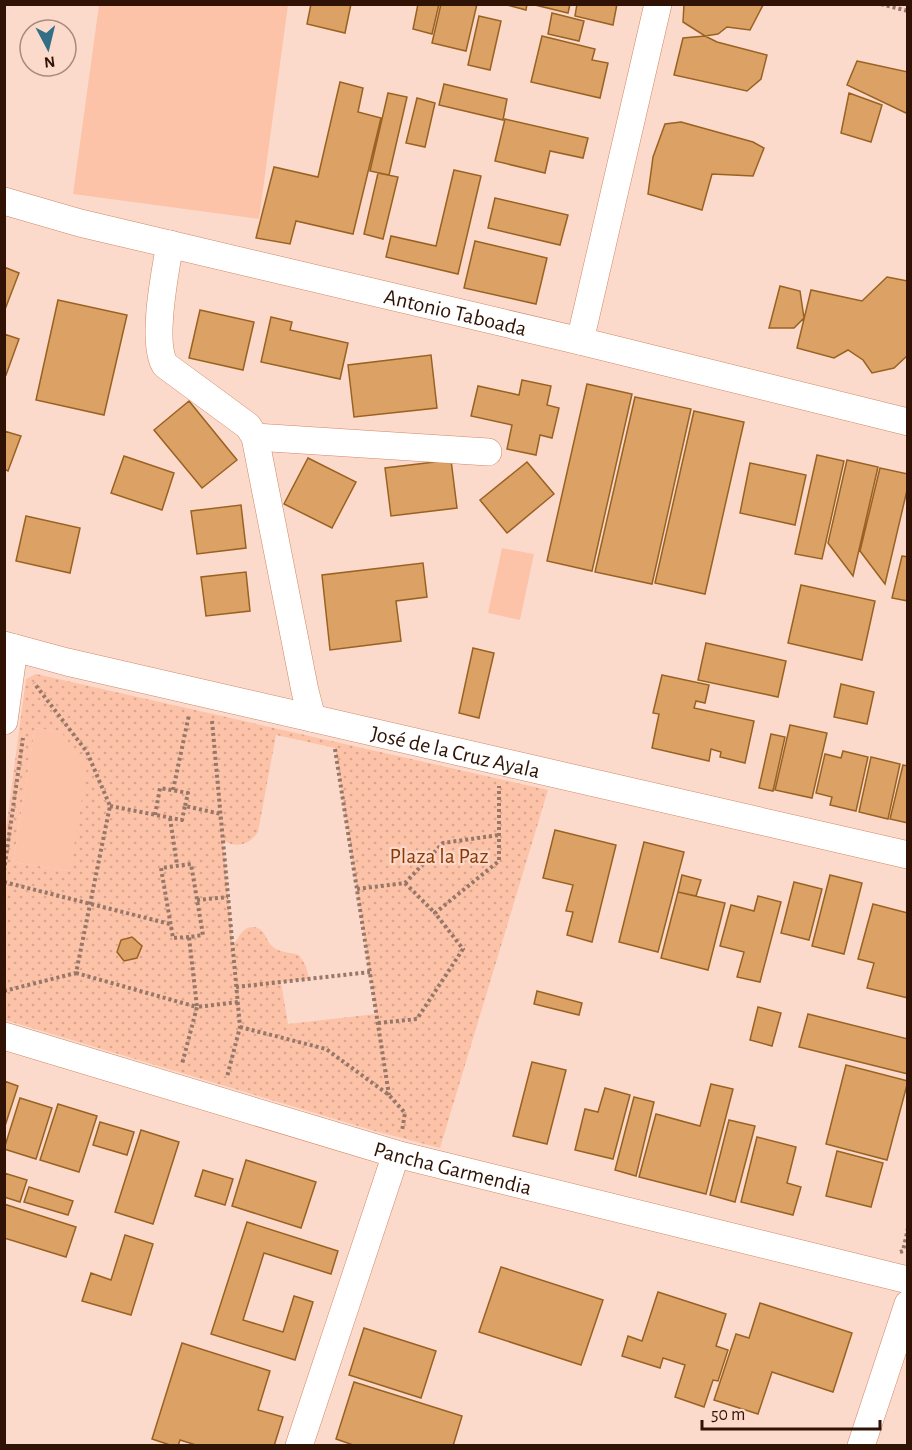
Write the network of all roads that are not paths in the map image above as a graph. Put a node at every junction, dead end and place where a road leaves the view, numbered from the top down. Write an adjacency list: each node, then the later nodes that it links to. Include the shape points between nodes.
1 (658, 4): 4 (street)
2 (4, 201): 3 (street, Antonio Taboada)
3 (170, 244): 4 (street, Antonio Taboada); 6 (street, via 159,337 161,358 248,426)
4 (580, 342): 5 (street, Antonio Taboada)
5 (908, 422)
6 (255, 437): 7 (street); 9 (street)
7 (488, 452)
8 (9, 647): 9 (street, José de la Cruz Ayala); 10 (street)
9 (312, 718): 11 (street, José de la Cruz Ayala)
10 (14, 726)
11 (908, 855)
12 (4, 1036): 13 (street, Pancha Garmendia)
13 (399, 1143): 14 (street, Pancha Garmendia); 16 (street)
14 (908, 1280)
15 (908, 1304): 17 (street)
16 (299, 1446)
17 (861, 1446)

